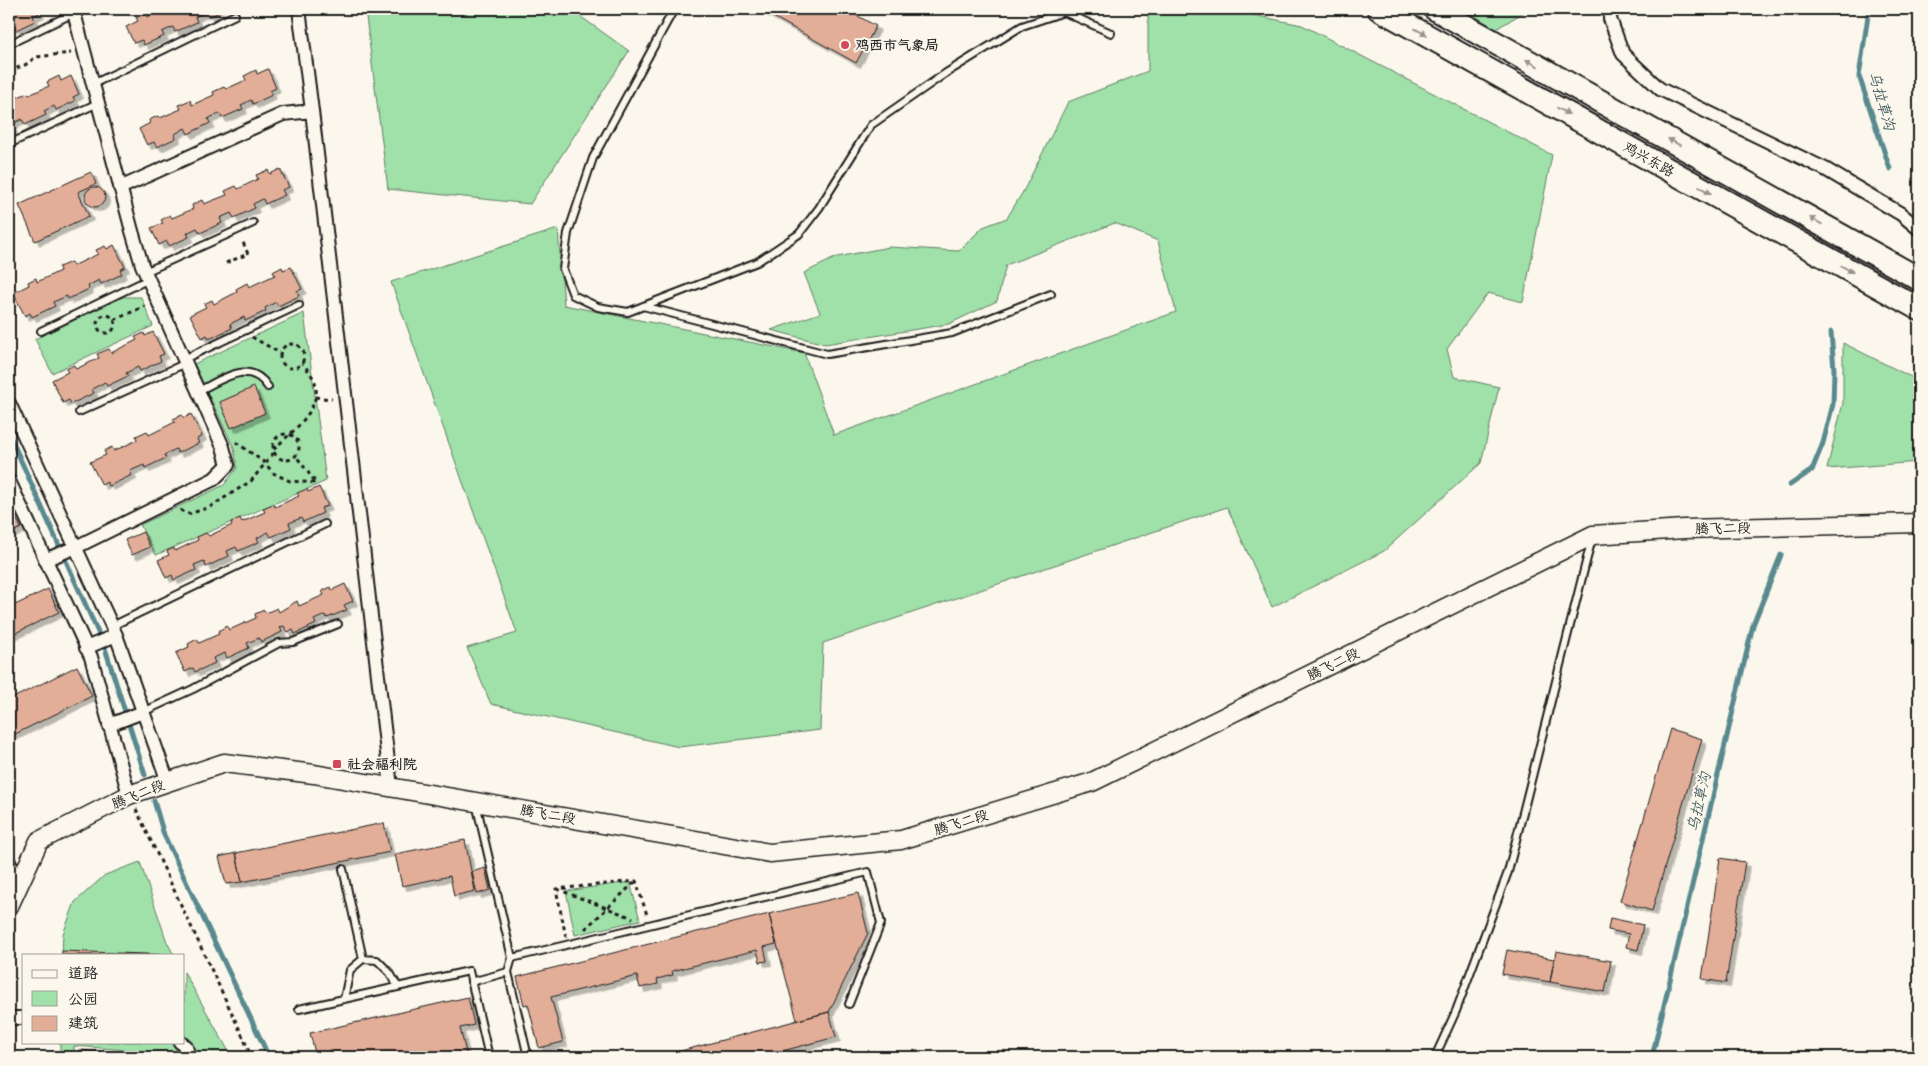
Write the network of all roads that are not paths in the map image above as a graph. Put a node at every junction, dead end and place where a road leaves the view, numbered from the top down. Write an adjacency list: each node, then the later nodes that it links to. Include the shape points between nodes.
1 (299, 9): 12 (street)
2 (674, 9): 21 (lane, via 593,158 568,233 564,269 573,295 598,307 628,312)
3 (1379, 9): 22 (highway, 鸡兴东路, one-way to 22)
4 (1435, 9): 18 (highway, 鸡兴东路, one-way to 4)
5 (1610, 9): 16 (street, via 1610,19 1622,54 1660,89 1825,169 1901,214)
6 (74, 11): 9 (lane); 10 (street)
7 (235, 15): 10 (lane)
8 (1111, 33): 21 (lane, via 1064,12 1022,26 871,125 799,234 757,262)
9 (9, 44)
10 (93, 84): 11 (street)
11 (98, 103): 13 (lane); 14 (street)
12 (312, 112): 14 (street, via 283,114); 41 (street)
13 (9, 144)
14 (120, 188): 17 (street)
15 (253, 223): 17 (lane)
16 (1919, 229)
17 (147, 275): 23 (lane); 24 (street)
18 (1919, 279)
19 (1051, 294): 21 (lane, via 952,333 827,354)
20 (299, 305): 24 (lane)
21 (642, 306)
22 (1919, 309)
23 (41, 331)
24 (185, 361): 26 (street); 28 (lane)
25 (268, 387): 26 (lane, via 253,372 239,372)
26 (198, 391): 33 (street, via 228,465 214,479)
27 (9, 403): 33 (street)
28 (79, 412)
29 (9, 481): 34 (street)
30 (324, 524): 36 (lane)
31 (1919, 524): 32 (street, 腾飞二段, via 1684,529)
32 (1593, 535): 43 (street, 腾飞二段, via 1092,782 900,840 770,853); 62 (lane, via 1508,872 1456,1011)
33 (76, 547): 34 (street); 36 (street)
34 (45, 560): 37 (street)
35 (338, 624): 38 (lane, via 293,642 279,643)
36 (114, 630): 37 (street); 38 (street)
37 (86, 648): 39 (street)
38 (143, 712): 39 (street); 40 (street)
39 (109, 725): 42 (street)
40 (168, 782): 41 (street, 腾飞二段, via 224,763); 42 (street, 腾飞二段)
41 (392, 787): 43 (street, 腾飞二段)
42 (129, 795): 46 (street, 腾飞二段, via 39,841)
43 (476, 802): 48 (lane)
44 (9, 862): 46 (street)
45 (343, 869): 49 (lane)
46 (19, 884): 47 (street, 腾飞二段)
47 (9, 906)
48 (512, 958): 50 (lane); 54 (lane, via 868,872 881,923)
49 (363, 959): 52 (lane, via 377,960); 53 (lane, via 350,970)
50 (508, 972): 51 (lane); 61 (lane)
51 (471, 982): 52 (lane, via 469,971); 60 (lane)
52 (398, 987): 53 (lane)
53 (344, 1000): 55 (lane)
54 (849, 1004)
55 (299, 1010)
56 (9, 1018): 57 (street)
57 (22, 1018)
58 (182, 1044): 59 (street)
59 (189, 1057)
60 (489, 1057)
61 (528, 1057)
62 (1435, 1057)

